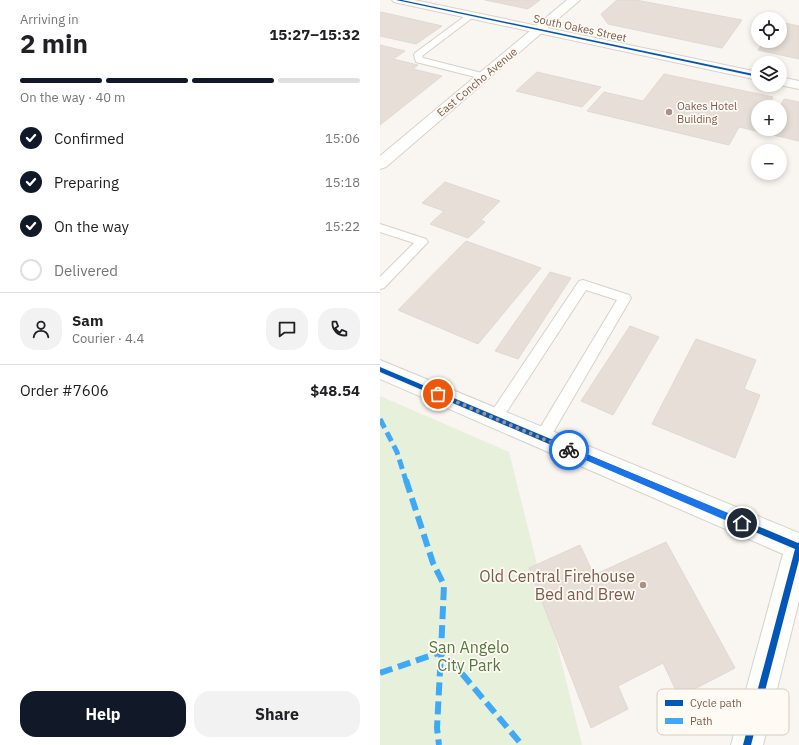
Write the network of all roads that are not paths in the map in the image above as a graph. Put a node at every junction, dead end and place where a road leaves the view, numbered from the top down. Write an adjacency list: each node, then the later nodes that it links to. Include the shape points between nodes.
1 (398, 0): 3 (street, South Oakes Street)
2 (574, 0): 4 (street, East Concho Avenue)
3 (472, 16): 4 (street, South Oakes Street); 6 (lane, via 418,55 419,60)
4 (539, 29): 5 (street, South Oakes Street); 6 (street, East Concho Avenue)
5 (751, 74)
6 (483, 76): 9 (street, East Concho Avenue)
7 (787, 82): 8 (street)
8 (799, 85)
9 (380, 164)
10 (380, 228): 11 (lane, via 422,242)
11 (380, 285)
12 (380, 370): 13 (street)
13 (495, 418): 14 (street); 14 (lane, via 583,284 625,298)
14 (542, 438): 15 (street)
15 (799, 547): 16 (street)
16 (762, 689)
17 (750, 735): 18 (street)
18 (747, 745)

